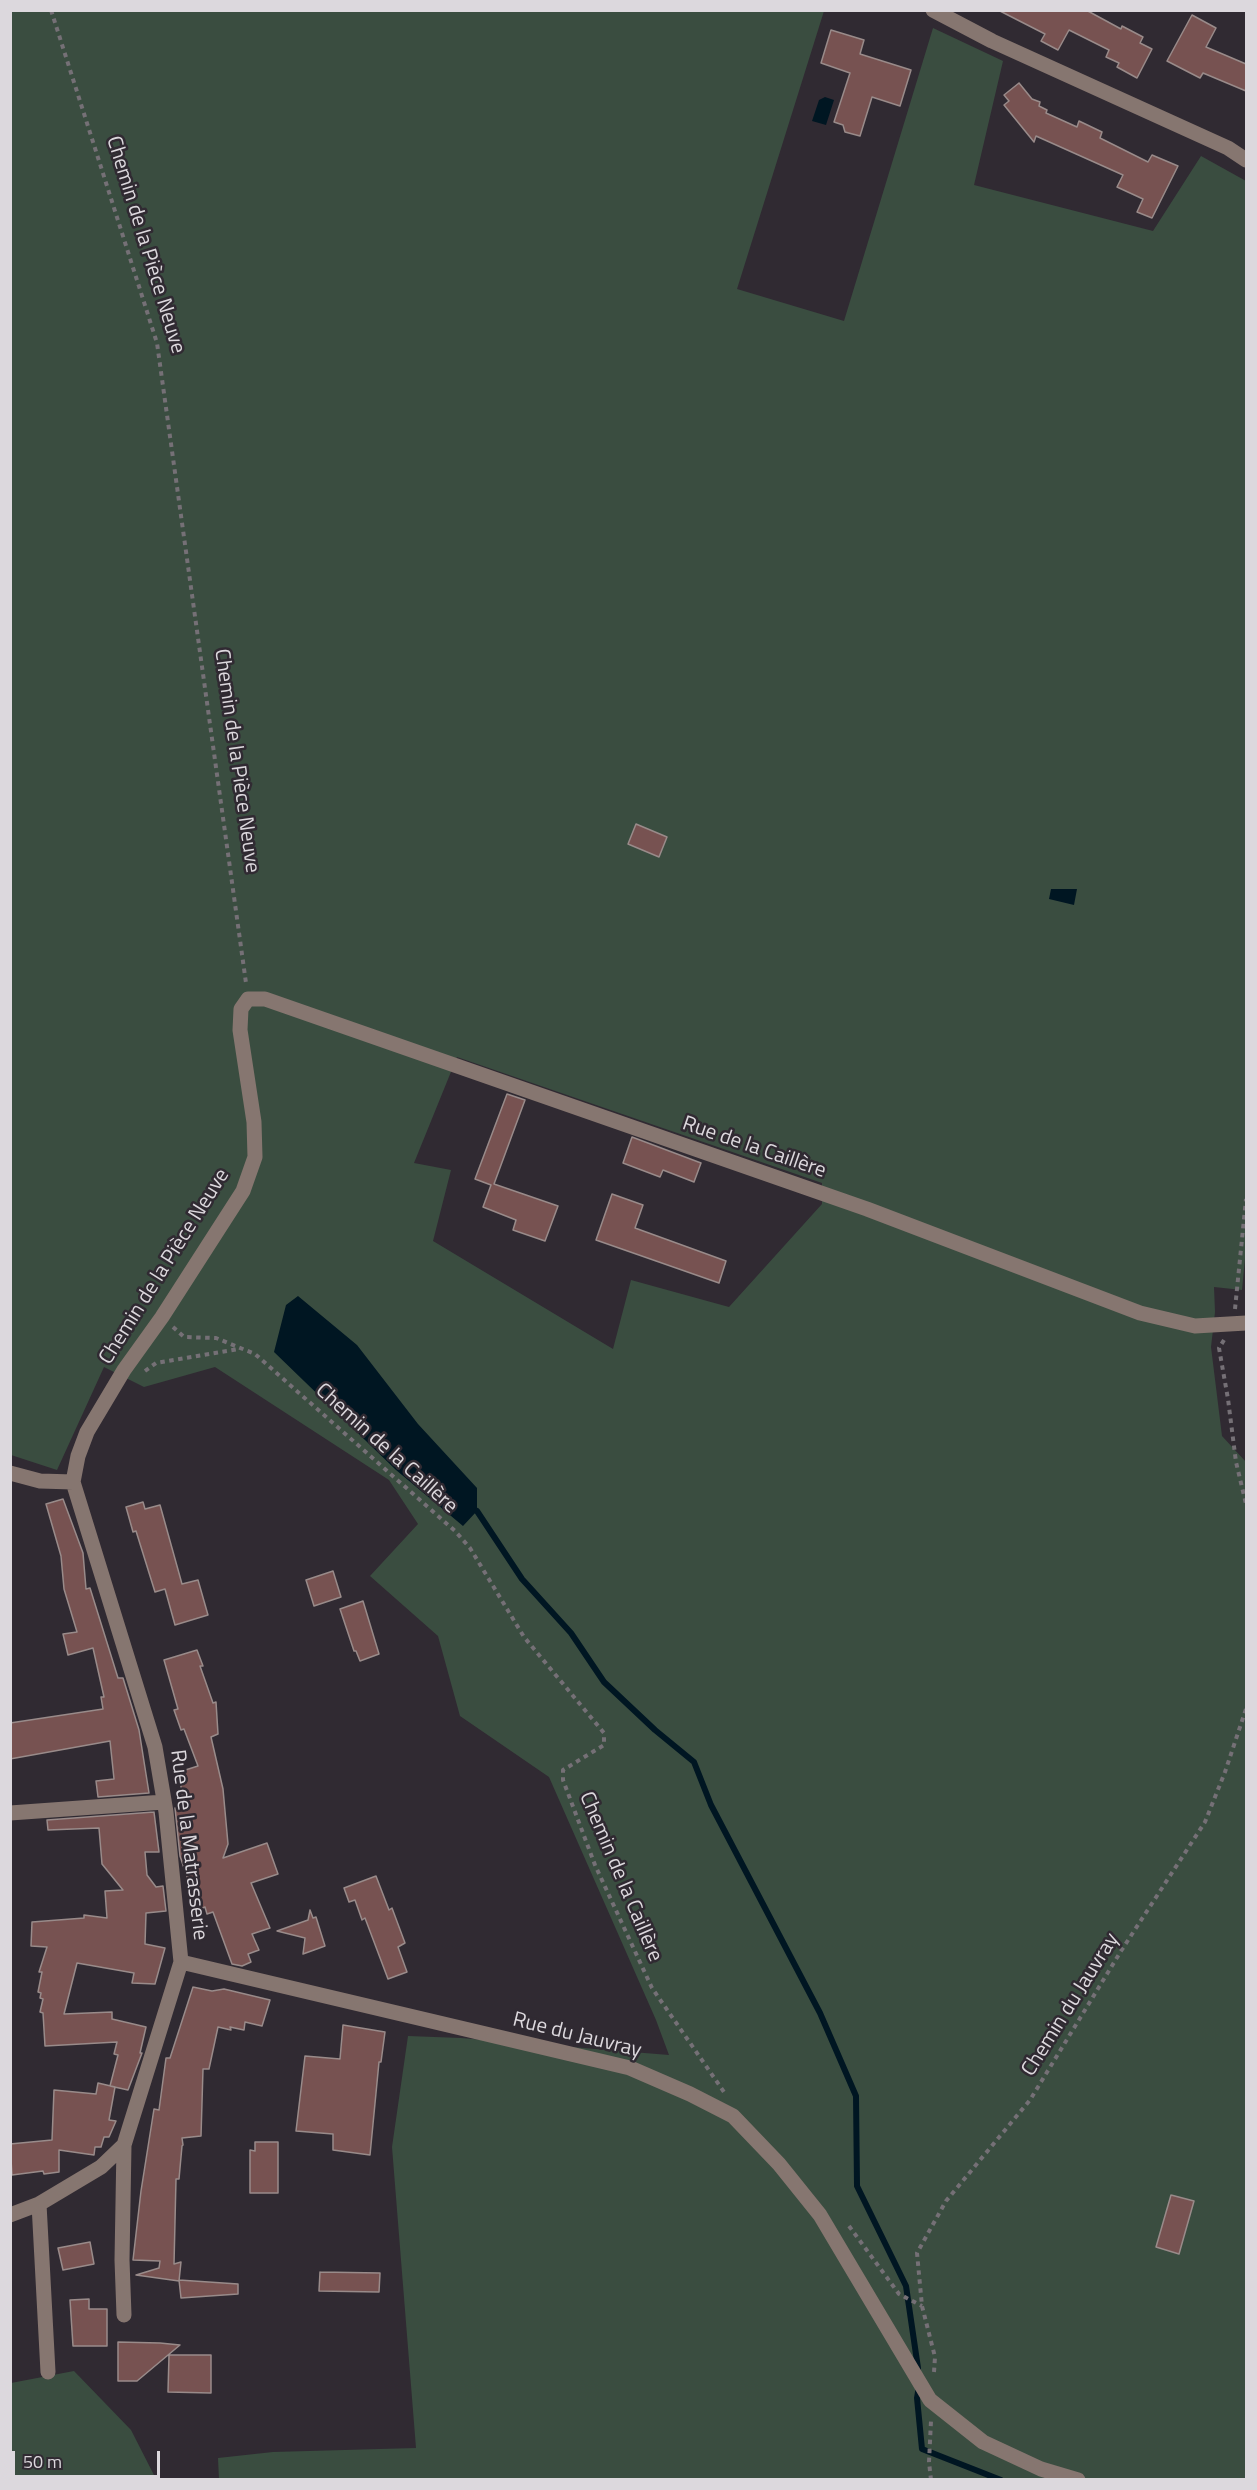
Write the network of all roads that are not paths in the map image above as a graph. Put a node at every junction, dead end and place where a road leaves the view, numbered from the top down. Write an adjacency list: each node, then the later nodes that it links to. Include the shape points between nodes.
1 (933, 10): 2 (street)
2 (964, 17): 3 (street, via 992,41)
3 (1246, 160)
4 (248, 999): 5 (street, Rue de la Caillère, via 265,999 867,1209 1140,1313 1195,1326); 7 (street, Chemin de la Pièce Neuve, via 242,1009 240,1030 254,1122 255,1157 247,1180 87,1432)
5 (1240, 1323)
6 (10, 1473): 7 (street, via 40,1481)
7 (73, 1482): 8 (street, Rue de la Matrasserie, via 155,1747)
8 (164, 1803): 9 (street); 10 (street, Rue de la Matrasserie)
9 (10, 1813)
10 (181, 1962): 11 (street, Rue de la Matrasserie); 16 (street, Rue du Jauvray, via 630,2068 733,2116 820,2215 930,2400 983,2442 1041,2469)
11 (124, 2145): 12 (street, Rue de la Matrasserie, via 101,2167); 14 (street, Rue de la Matrasserie)
12 (39, 2204): 13 (street, Rue de la Matrasserie); 15 (street)
13 (10, 2215)
14 (124, 2314)
15 (48, 2372)
16 (1078, 2480)

